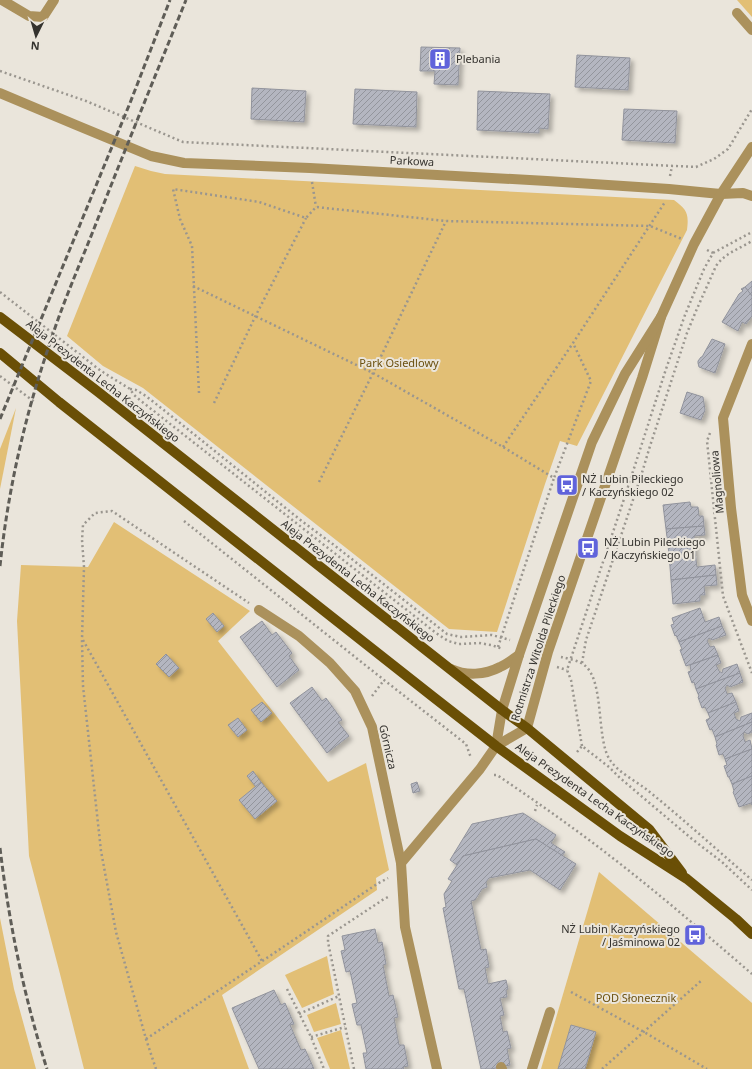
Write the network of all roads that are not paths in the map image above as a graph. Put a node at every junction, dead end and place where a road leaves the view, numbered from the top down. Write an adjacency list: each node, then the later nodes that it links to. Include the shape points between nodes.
1 (2, 0): 2 (street, via 29,16 43,17)
2 (54, 0)
3 (737, 13): 4 (street)
4 (752, 30)
5 (0, 93): 7 (street, Parkowa, via 152,156 184,163 310,168)
6 (752, 147): 7 (street, Rotmistrza Witolda Pileckiego)
7 (721, 194): 8 (street, Parkowa, via 743,193); 10 (street, Rotmistrza Witolda Pileckiego, via 694,244)
8 (752, 196)
9 (0, 317): 16 (main road, Aleja Prezydenta Lecha Kaczyńskiego, via 97,390)
10 (661, 317): 15 (street, Rotmistrza Witolda Pileckiego, via 625,374 592,442); 18 (street, Rotmistrza Witolda Pileckiego, via 548,652)
11 (752, 344): 14 (street, Magnoliowa, via 723,418 742,595)
12 (0, 354): 19 (main road, Aleja Prezydenta Lecha Kaczyńskiego)
13 (259, 610): 20 (street, Górnicza, via 299,636 330,663 356,691 372,727)
14 (752, 621)
15 (519, 655): 16 (street, Rotmistrza Witolda Pileckiego, via 502,666 483,673 459,672); 17 (street, Rotmistrza Witolda Pileckiego)
16 (445, 665): 17 (main road, Aleja Prezydenta Lecha Kaczyńskiego)
17 (502, 710): 18 (main road, Aleja Prezydenta Lecha Kaczyńskiego); 19 (street, Rotmistrza Witolda Pileckiego)
18 (527, 728): 19 (street, Rotmistrza Witolda Pileckiego); 21 (main road, Aleja Prezydenta Lecha Kaczyńskiego, via 649,829)
19 (496, 746): 20 (street); 21 (main road, Aleja Prezydenta Lecha Kaczyńskiego, via 620,836)
20 (401, 868): 24 (street, Górnicza, via 405,927)
21 (687, 879): 22 (main road, Aleja Prezydenta Lecha Kaczyńskiego)
22 (752, 934)
23 (550, 1012): 25 (street)
24 (437, 1069)
25 (532, 1069)

